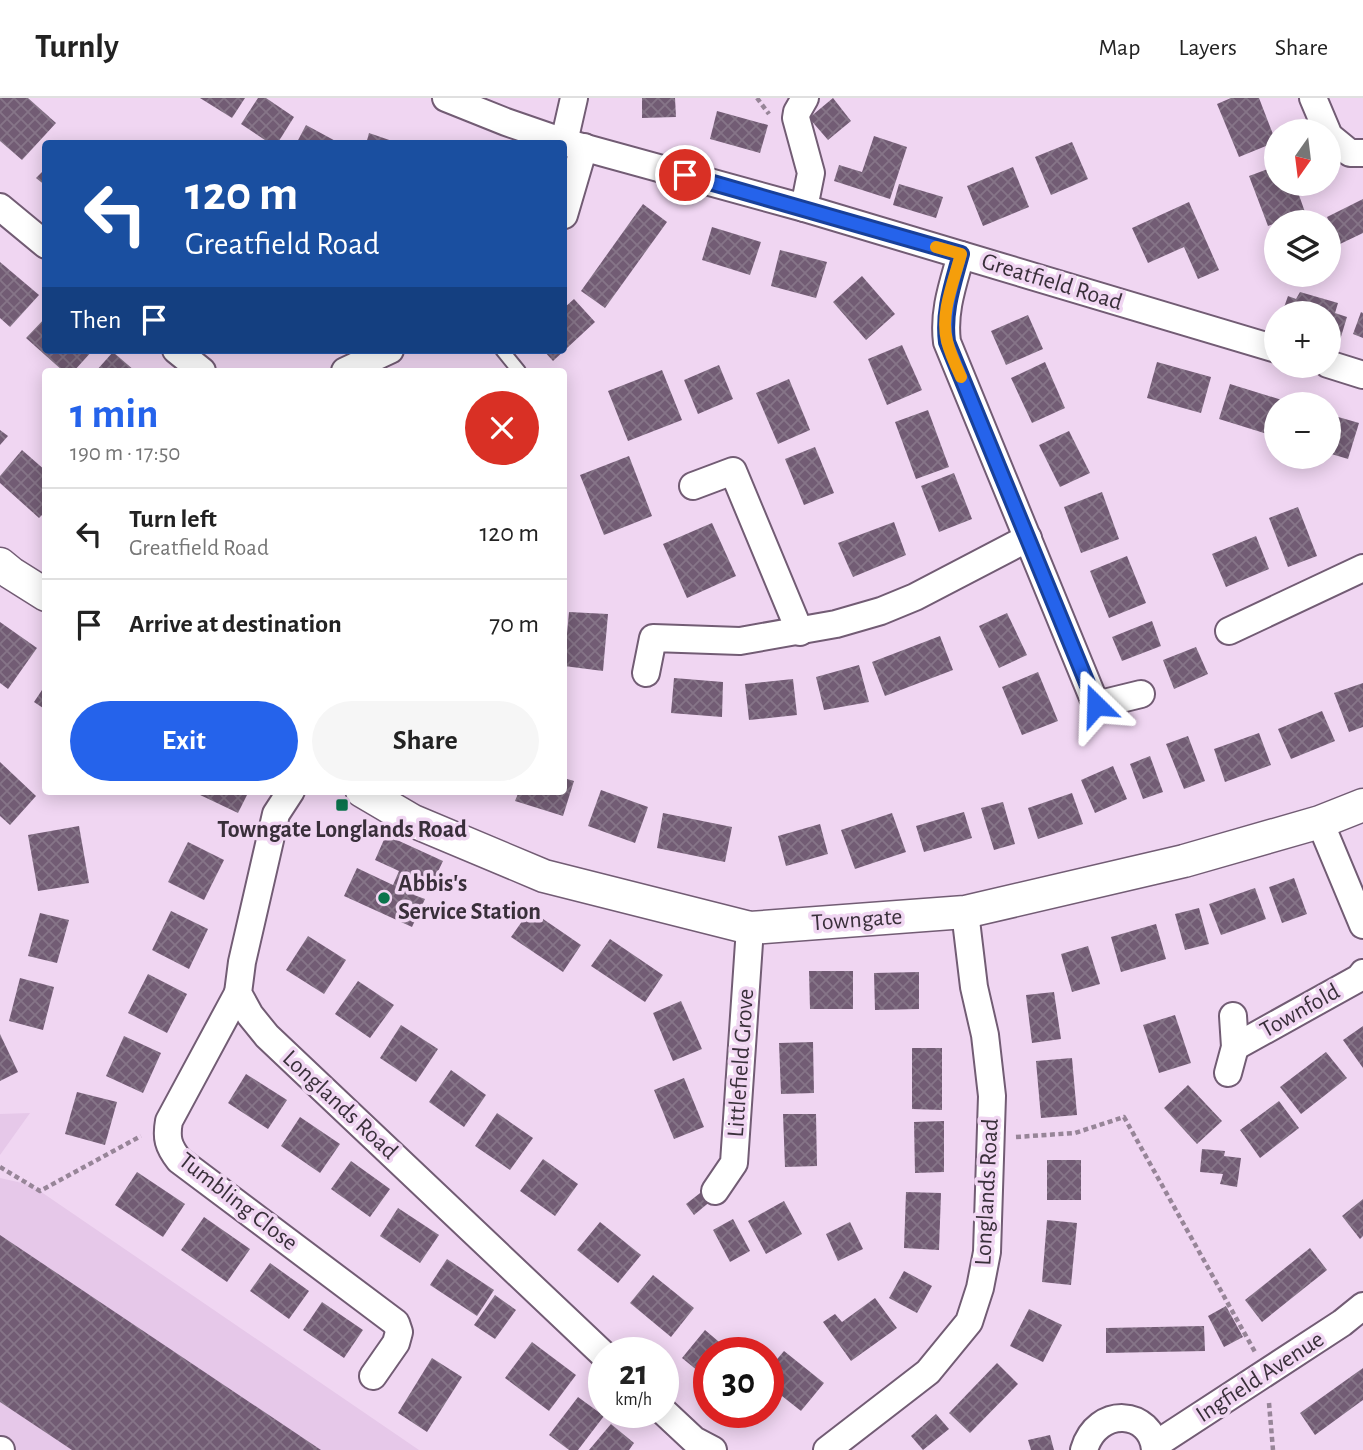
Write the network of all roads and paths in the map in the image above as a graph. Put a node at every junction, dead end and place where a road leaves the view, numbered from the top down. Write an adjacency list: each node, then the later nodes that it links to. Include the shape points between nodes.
1 (446, 98): 6 (street, Greatfield Road)
2 (575, 98): 8 (street)
3 (805, 98): 13 (street, via 796,118 811,173)
4 (1313, 98): 5 (street)
5 (1321, 119)
6 (559, 140)
7 (567, 143): 8 (street, Greatfield Road)
8 (574, 145): 11 (street); 13 (street, Greatfield Road)
9 (1341, 145): 10 (street, via 1350,153)
10 (1363, 153)
11 (567, 194)
12 (0, 207): 14 (street)
13 (804, 208): 15 (street, Greatfield Road)
14 (42, 242)
15 (961, 254): 16 (street, Greatfield Road); 26 (street, via 947,306 947,342)
16 (1264, 345)
17 (181, 354): 20 (street)
18 (381, 354): 21 (street)
19 (505, 354): 22 (lane)
20 (198, 368)
21 (351, 368)
22 (517, 368)
23 (1341, 368): 24 (street)
24 (1363, 375)
25 (693, 486): 31 (street, via 733,471)
26 (1028, 538): 31 (street, via 915,597); 33 (street, via 1096,705)
27 (0, 564): 29 (street)
28 (1363, 568): 30 (street)
29 (42, 592)
30 (1229, 631)
31 (800, 632): 32 (street, via 740,641 653,638)
32 (646, 673)
33 (1141, 694)
34 (288, 795): 42 (street, via 276,814)
35 (369, 795): 40 (street, Towngate, via 413,821 544,876)
36 (1363, 805): 37 (street, Towngate)
37 (1320, 822): 38 (street, Towngate, via 1184,861); 39 (street)
38 (965, 912): 40 (street, Towngate); 47 (street, Longlands Road, via 992,1096)
39 (1363, 925)
40 (750, 928): 49 (street, Littlefield Grove, via 734,1163)
41 (1363, 973): 44 (street, Townfold)
42 (239, 993): 46 (street, Tumbling Close); 51 (street, Longlands Road, via 267,1036)
43 (1233, 1016): 44 (street, Townfold)
44 (1235, 1047): 45 (street, Townfold)
45 (1228, 1073)
46 (169, 1121): 48 (path, via 40,1191); 53 (street, Tumbling Close, via 166,1136 179,1160 396,1323 396,1343)
47 (991, 1139): 52 (path, via 1074,1133 1124,1117); 57 (street, Longlands Road, via 987,1252 969,1322 928,1372)
48 (0, 1167)
49 (715, 1191)
50 (1363, 1306): 52 (street, Ingfield Avenue)
51 (588, 1340)
52 (1266, 1372): 55 (street, Ingfield Avenue); 59 (path)
53 (373, 1376)
54 (679, 1426): 56 (street)
55 (1155, 1448): 58 (street, Ingfield Avenue, via 1148,1431 1134,1420 1116,1418 1100,1423 1088,1436)
56 (713, 1450)
57 (827, 1450)
58 (1084, 1450)
59 (1273, 1450)

